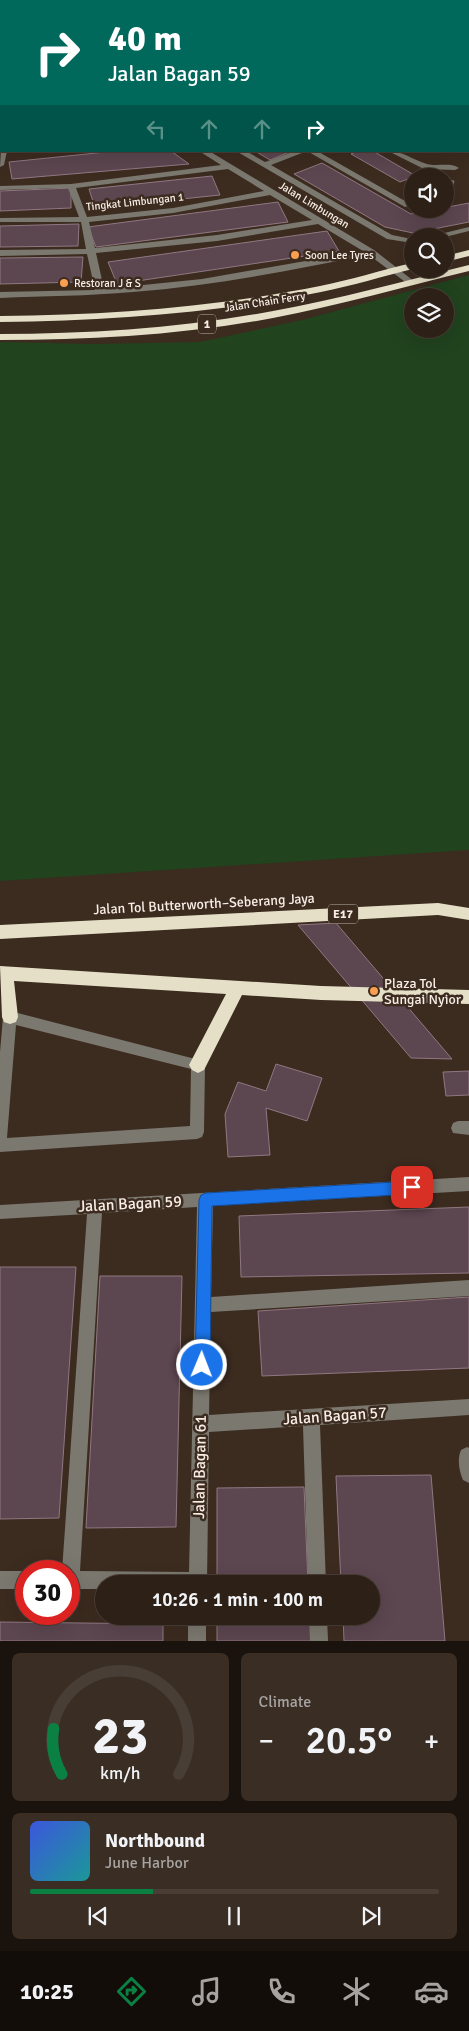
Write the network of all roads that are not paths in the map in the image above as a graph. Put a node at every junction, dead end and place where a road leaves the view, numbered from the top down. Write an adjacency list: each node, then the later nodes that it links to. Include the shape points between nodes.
1 (2, 152): 7 (street)
2 (205, 152): 9 (street, Jalan Limbungan)
3 (242, 152): 8 (street, Jalan Limbungan)
4 (301, 152): 8 (street, Jalan Limbungan)
5 (313, 152): 15 (street)
6 (394, 152): 10 (street, via 427,167)
7 (0, 165)
8 (264, 165): 14 (street, Jalan Limbungan)
9 (228, 167): 11 (street); 13 (street, Jalan Limbungan)
10 (455, 168)
11 (71, 186): 12 (street); 16 (street)
12 (0, 188)
13 (271, 192): 14 (street, Jalan Limbungan); 16 (street, Tingkat Limbungan 1, via 211,205)
14 (300, 197): 18 (street, Jalan Limbungan); 21 (street, Jalan Limbungan, via 390,237)
15 (404, 203)
16 (84, 219): 17 (street, Tingkat Limbungan 1); 22 (street)
17 (0, 220)
18 (320, 221): 22 (street, via 217,238); 24 (street, Jalan Limbungan)
19 (469, 229): 20 (street)
20 (454, 232)
21 (404, 240)
22 (91, 251): 23 (street); 31 (street)
23 (0, 252)
24 (371, 252): 29 (street, Jalan Limbungan); 31 (street, via 200,282)
25 (469, 254): 26 (highway)
26 (454, 257)
27 (404, 268): 29 (highway, Jalan Chain Ferry / 1)
28 (465, 268): 30 (highway, Jalan Chain Ferry / 1)
29 (395, 270): 30 (street, Jalan Limbungan); 33 (highway, Jalan Chain Ferry / 1, via 324,289 208,308 109,318)
30 (411, 282): 34 (highway, Jalan Chain Ferry / 1, via 308,308 187,327 112,335)
31 (100, 292): 32 (street)
32 (0, 295)
33 (0, 319)
34 (0, 338)
35 (469, 914): 36 (highway, Jalan Tol Butterworth–Seberang Jaya / E17, via 438,909)
36 (0, 932)
37 (2, 973): 38 (highway); 40 (highway)
38 (237, 988): 39 (highway); 41 (highway)
39 (469, 997)
40 (10, 1017): 41 (street); 42 (street)
41 (198, 1065): 43 (street, via 197,1132)
42 (0, 1137)
43 (0, 1145)
44 (469, 1184): 45 (street, Jalan Bagan 59)
45 (206, 1200): 46 (street, Jalan Bagan 59); 49 (street, Jalan Bagan 61)
46 (95, 1206): 47 (street, Jalan Bagan 59); 55 (street)
47 (0, 1212)
48 (469, 1288): 49 (street)
49 (203, 1305): 52 (street, Jalan Bagan 61)
50 (469, 1408): 51 (street, Jalan Bagan 57)
51 (311, 1417): 52 (street, Jalan Bagan 57); 57 (street)
52 (201, 1424): 56 (street, Jalan Bagan 61)
53 (467, 1456): 54 (street)
54 (469, 1474)
55 (70, 1560)
56 (198, 1575)
57 (317, 1575)
58 (0, 1580): 59 (street)
59 (15, 1580)
60 (80, 1580): 61 (street)
61 (95, 1580)
62 (197, 1625): 64 (street)
63 (318, 1625): 65 (street)
64 (197, 1641)
65 (318, 1641)

